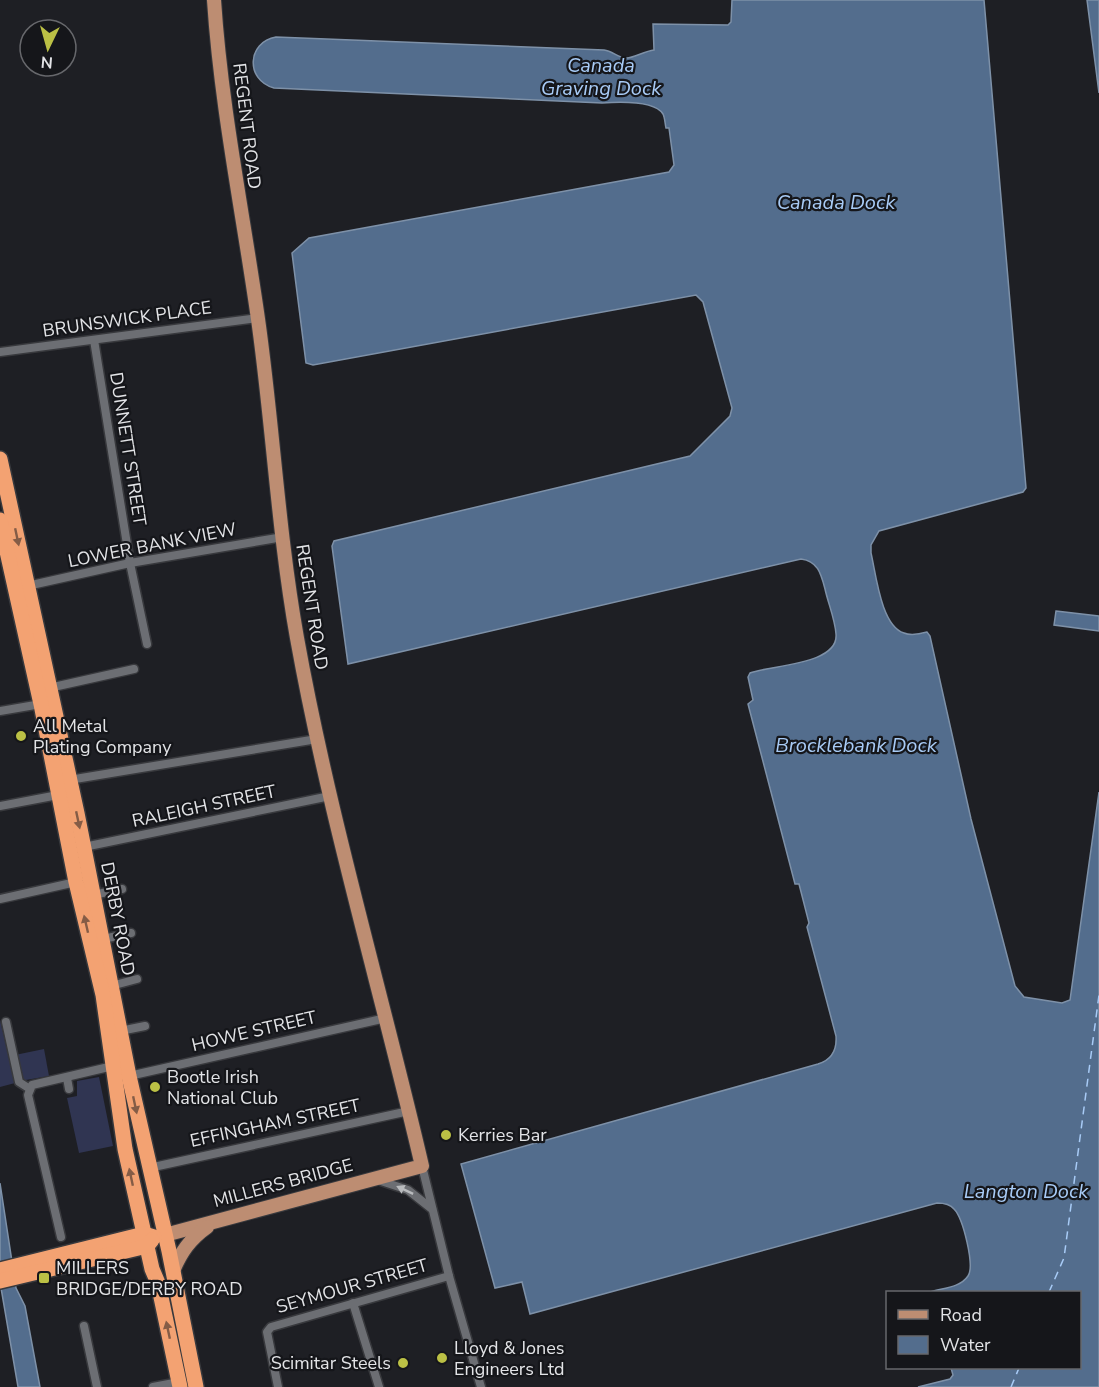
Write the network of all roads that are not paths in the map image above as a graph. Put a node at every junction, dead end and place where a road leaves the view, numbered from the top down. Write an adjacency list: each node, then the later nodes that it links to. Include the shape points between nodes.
1 (214, 0): 2 (main road, REGENT ROAD, via 231,149)
2 (258, 318): 3 (street, BRUNSWICK PLACE); 8 (main road, REGENT ROAD)
3 (94, 340): 4 (street, BRUNSWICK PLACE); 9 (street, DUNNETT STREET)
4 (0, 352)
5 (0, 459): 10 (highway, DERBY ROAD, one-way to 10)
6 (0, 520): 7 (highway, DERBY ROAD)
7 (2, 537): 14 (highway, DERBY ROAD)
8 (283, 537): 9 (street, LOWER BANK VIEW); 16 (main road, REGENT ROAD)
9 (130, 563): 10 (street, LOWER BANK VIEW); 11 (street, DUNNETT STREET)
10 (27, 586): 13 (highway, DERBY ROAD)
11 (147, 644)
12 (134, 669): 13 (street)
13 (49, 688): 17 (highway, DERBY ROAD)
14 (40, 704): 15 (street); 18 (highway, DERBY ROAD)
15 (0, 711)
16 (317, 739): 17 (street); 19 (main road, REGENT ROAD)
17 (69, 780): 21 (highway, DERBY ROAD, one-way to 21)
18 (58, 795): 20 (street); 22 (highway, DERBY ROAD)
19 (330, 796): 21 (street, RALEIGH STREET); 30 (main road, REGENT ROAD)
20 (0, 806)
21 (84, 847): 24 (highway, DERBY ROAD)
22 (76, 882): 25 (street); 34 (highway, DERBY ROAD, one-way to 22, via 103,995)
23 (122, 889): 24 (street)
24 (93, 895): 27 (highway, DERBY ROAD)
25 (0, 899)
26 (131, 933): 27 (street)
27 (103, 939): 29 (highway, DERBY ROAD)
28 (138, 979): 29 (street)
29 (111, 986): 33 (highway, DERBY ROAD)
30 (386, 1018): 35 (street, HOWE STREET); 39 (main road, REGENT ROAD)
31 (6, 1022): 37 (street, via 19,1082)
32 (145, 1026): 33 (street)
33 (120, 1031): 35 (highway, DERBY ROAD)
34 (113, 1066): 36 (street); 46 (highway, DERBY ROAD, one-way to 34, via 125,1149)
35 (129, 1076): 41 (highway, DERBY ROAD, one-way to 41)
36 (67, 1078): 37 (street, via 32,1084); 38 (street)
37 (30, 1089): 45 (street, via 28,1095)
38 (69, 1089)
39 (409, 1111): 40 (main road, REGENT ROAD); 41 (street, EFFINGHAM STREET)
40 (422, 1166): 42 (main road, MILLERS BRIDGE); 43 (street, REGENT ROAD)
41 (149, 1168): 46 (highway, DERBY ROAD)
42 (372, 1179): 43 (street, one-way to 42, via 408,1190); 44 (main road, MILLERS BRIDGE)
43 (433, 1209): 50 (street, REGENT ROAD)
44 (214, 1222): 46 (main road, MILLERS BRIDGE); 49 (main road, via 190,1240)
45 (61, 1237)
46 (153, 1238): 48 (highway, MILLERS BRIDGE); 49 (highway, DERBY ROAD); 54 (highway, DERBY ROAD, one-way to 46)
47 (0, 1270): 48 (highway, MILLERS BRIDGE)
48 (21, 1270): 51 (highway, MILLERS BRIDGE)
49 (173, 1271): 57 (highway, DERBY ROAD)
50 (450, 1276): 52 (street, SEYMOUR STREET); 60 (street, REGENT ROAD)
51 (0, 1281)
52 (353, 1303): 58 (street, SEYMOUR STREET, via 271,1327 267,1332); 59 (street)
53 (84, 1326): 55 (street)
54 (179, 1385): 56 (street)
55 (97, 1387)
56 (153, 1387)
57 (196, 1387)
58 (278, 1387)
59 (379, 1387)
60 (481, 1387)

